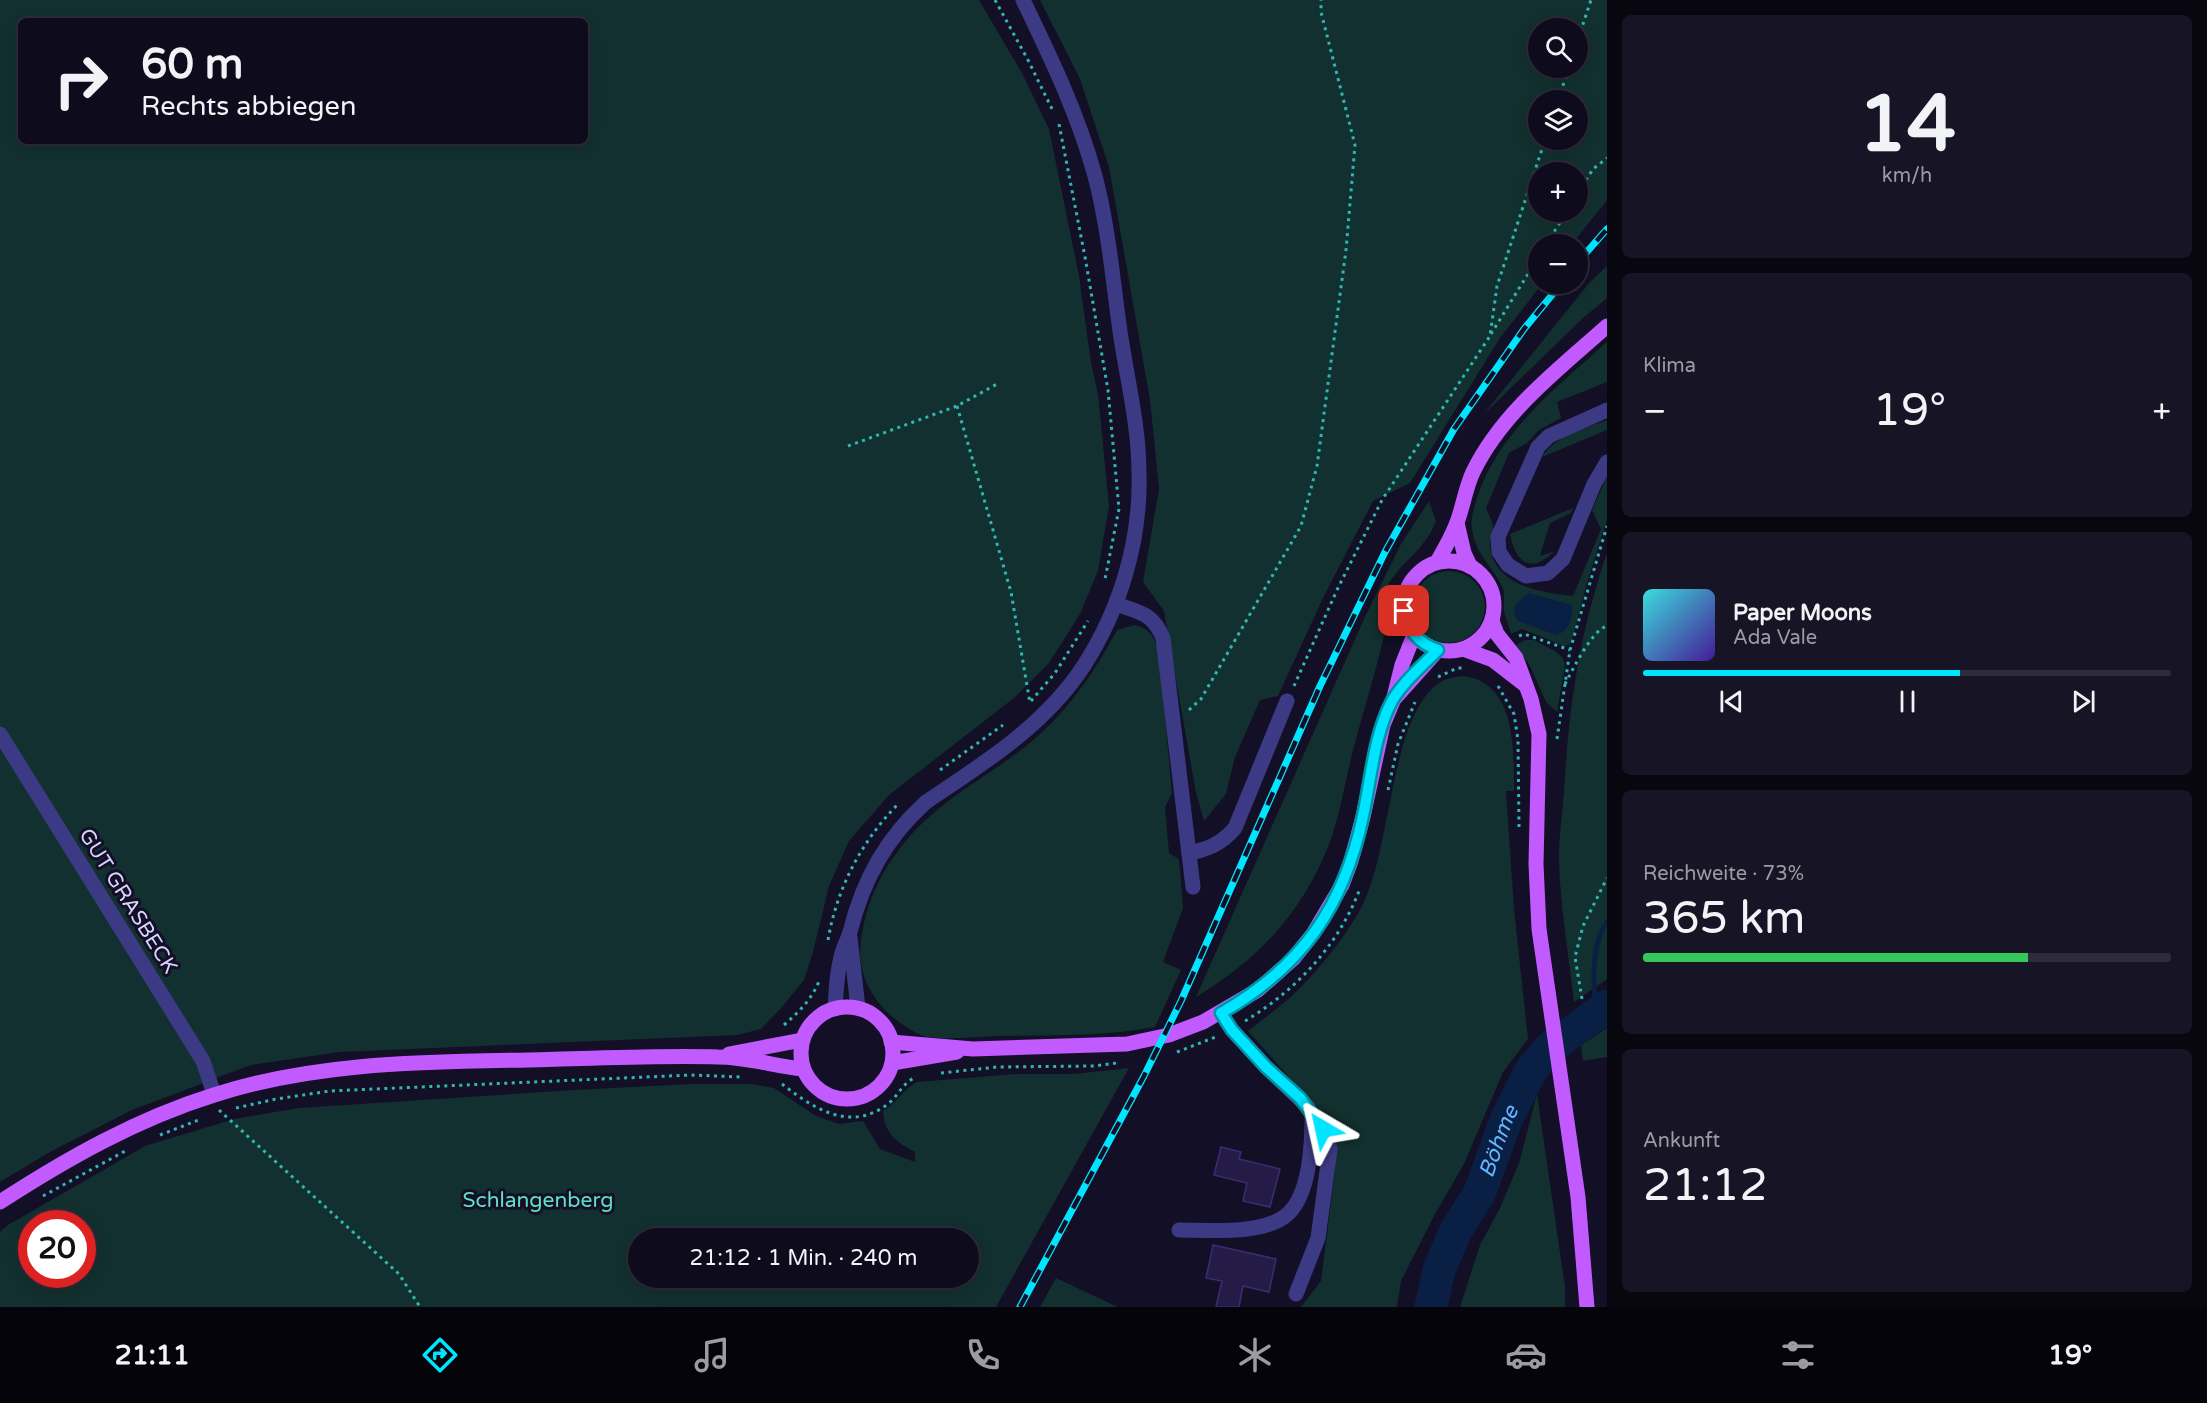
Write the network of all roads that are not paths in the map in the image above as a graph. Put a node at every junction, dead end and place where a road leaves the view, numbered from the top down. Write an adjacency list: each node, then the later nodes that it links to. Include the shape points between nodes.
1 (1023, 0): 8 (street, via 1081,129 1104,216 1140,473 1129,563)
2 (1607, 326): 5 (main road, via 1503,425 1474,471)
3 (1607, 410): 4 (street, via 1549,436 1538,447 1498,537 1499,552 1508,565 1526,576 1548,573 1563,559)
4 (1607, 462)
5 (1457, 523): 6 (main road); 7 (main road)
6 (1437, 562): 7 (main road); 10 (main road, via 1415,575 1404,598 1407,624)
7 (1470, 566): 9 (main road, via 1491,590)
8 (1116, 604): 17 (street, via 1146,615 1158,626 1163,638); 19 (street, via 1083,667 1038,721 926,802 900,827 873,868)
9 (1492, 621): 11 (main road, via 1475,643); 13 (main road, via 1516,658)
10 (1414, 635): 12 (main road); 15 (main road)
11 (1463, 649): 12 (main road); 13 (main road, via 1492,660)
12 (1438, 650): 15 (main road)
13 (1524, 684): 34 (main road, via 1539,734 1536,871 1542,955 1578,1197)
14 (1287, 701): 17 (street, via 1235,828 1210,849)
15 (1393, 701): 22 (main road, via 1378,743 1351,861 1328,913 1275,976)
16 (0, 734): 29 (street, GUT GRASBECK, via 203,1061)
17 (1189, 853): 18 (street)
18 (1193, 887)
19 (849, 933): 20 (street); 21 (street, via 838,971)
20 (858, 1008): 21 (main road); 24 (main road, via 876,1017)
21 (835, 1009): 23 (main road, via 815,1020)
22 (1221, 1013): 25 (main road, via 1178,1032 1127,1044); 30 (street, via 1232,1030 1300,1098)
23 (802, 1040): 26 (main road); 28 (main road)
24 (891, 1042): 25 (main road); 27 (main road)
25 (973, 1049): 27 (main road)
26 (720, 1056): 28 (main road); 29 (main road, via 372,1065 272,1080)
27 (892, 1063): 28 (main road, via 877,1088 850,1100 821,1092)
28 (803, 1069)
29 (214, 1094): 31 (main road, via 134,1125 59,1164)
30 (1312, 1116): 32 (street, via 1301,1196 1284,1216 1257,1227); 33 (street, via 1323,1129 1330,1149 1318,1238)
31 (0, 1202)
32 (1179, 1230)
33 (1296, 1294)
34 (1587, 1307)

